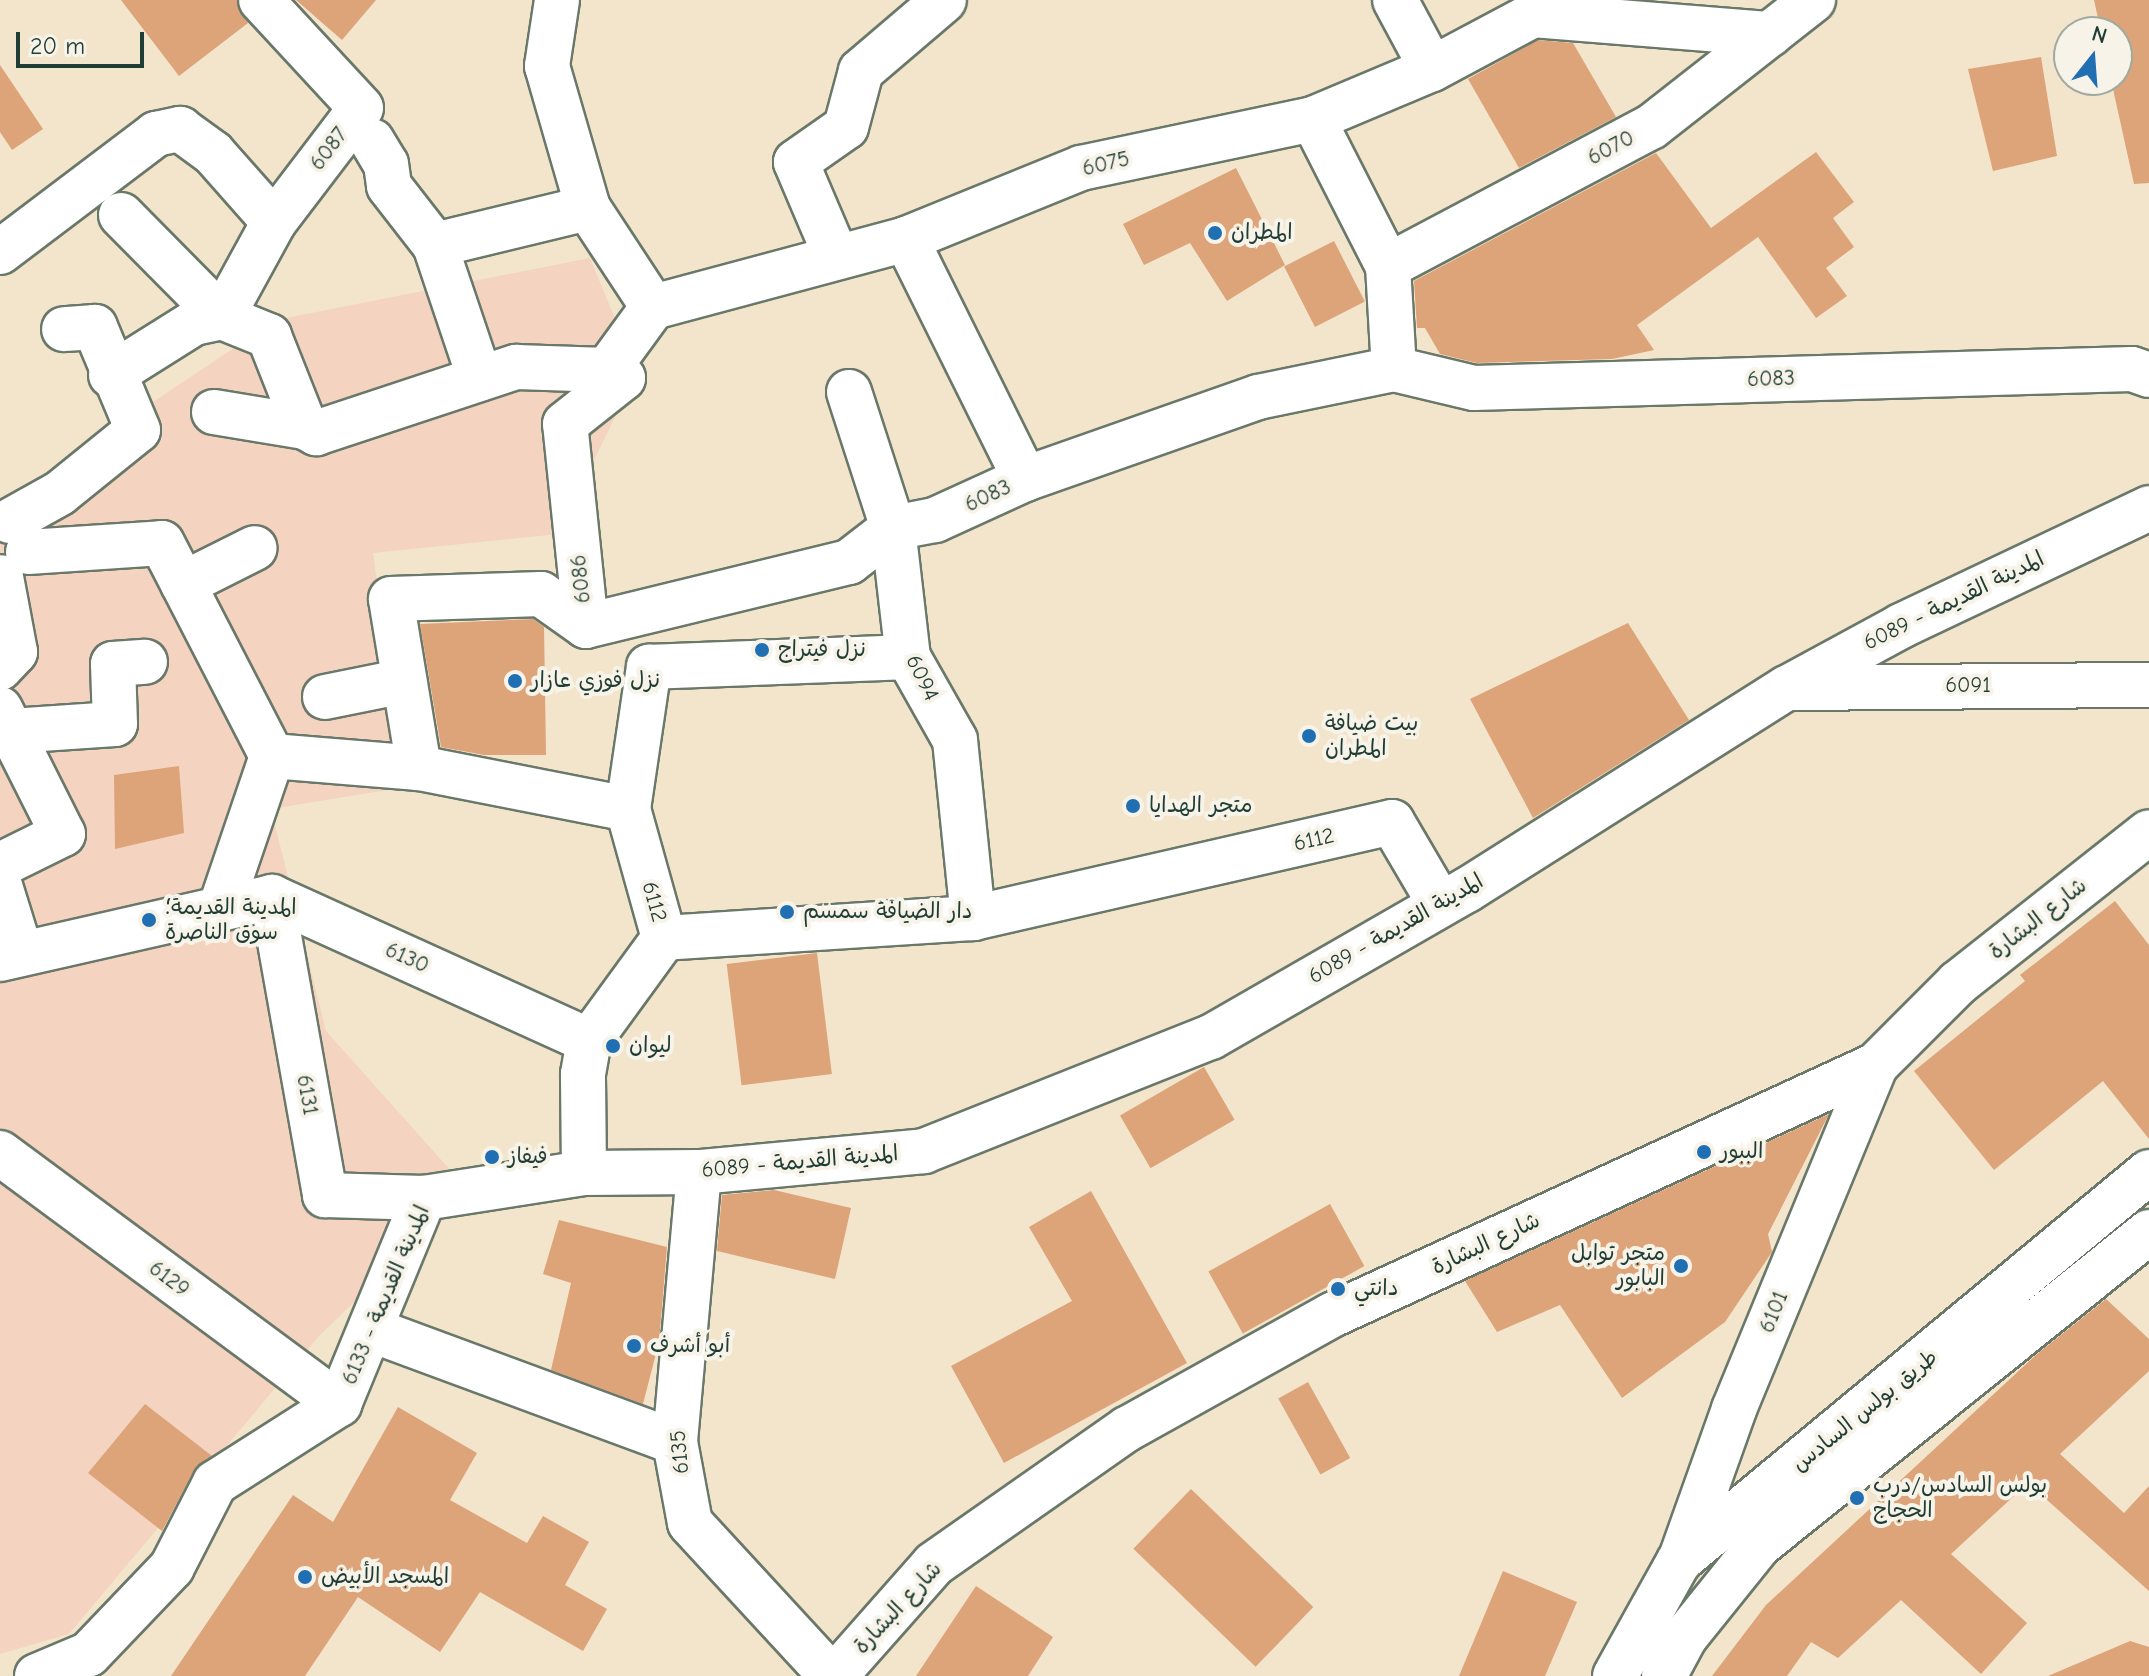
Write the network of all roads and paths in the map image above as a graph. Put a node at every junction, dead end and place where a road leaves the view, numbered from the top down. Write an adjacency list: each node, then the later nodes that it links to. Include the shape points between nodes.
1 (261, 0): 13 (street, 6087, via 361,108)
2 (557, 0): 11 (street, via 547,66)
3 (944, 0): 17 (street, via 861,71 846,127 796,162)
4 (1395, 0): 8 (street)
5 (1813, 0): 7 (street, 6070)
6 (1540, 7): 7 (street); 8 (street, 6075)
7 (1770, 34): 18 (street, 6070, via 1651,127)
8 (1432, 69): 9 (street, 6075)
9 (1313, 119): 14 (street, 6075, via 1081,168); 18 (street)
10 (372, 141): 15 (street, via 386,164 389,186)
11 (588, 208): 15 (street); 19 (street)
12 (121, 215): 20 (street)
13 (274, 222): 16 (street, via 213,153 180,129 156,134); 20 (street, 6087)
14 (906, 239): 17 (street, 6075); 30 (street)
15 (435, 245): 26 (street)
16 (0, 252)
17 (836, 256): 19 (street, 6075)
18 (1388, 266): 22 (street)
19 (653, 307): 23 (street)
20 (222, 317): 24 (street, via 194,323); 29 (street, via 269,336)
21 (64, 329): 24 (street, via 95,327)
22 (1394, 369): 25 (street, 6083, via 1474,388 2132,369); 30 (street, 6083, via 1258,397)
23 (607, 370): 26 (street, via 516,367); 38 (street, 6086, via 623,378 565,424)
24 (111, 375): 31 (street, via 138,430)
25 (2149, 375)
26 (480, 379): 29 (street, via 316,433)
27 (849, 392): 33 (street, 6094)
28 (214, 412): 29 (street)
29 (305, 427)
30 (1025, 479): 33 (street, 6083, via 935,520)
31 (60, 493): 34 (street); 35 (street)
32 (2149, 508): 44 (street, المدينة القديمة - 6089, via 1901,626)
33 (893, 528): 38 (street, 6083, via 849,562); 39 (street, 6094)
34 (8, 544): 35 (street); 41 (street, via 15,652)
35 (101, 544): 37 (street, via 162,543)
36 (255, 548): 37 (street)
37 (183, 584): 47 (street)
38 (586, 626): 42 (street, 6086, via 541,594 391,599)
39 (908, 657): 49 (street, via 649,667); 56 (street, 6094, via 955,740)
40 (145, 662): 46 (street, via 113,664 115,724)
41 (0, 668)
42 (404, 681): 45 (street); 48 (street, 6086)
43 (2149, 685): 44 (street, 6091)
44 (1787, 688): 54 (street, المدينة القديمة - 6089, via 1467,890)
45 (325, 697)
46 (5, 720): 51 (street, via 63,834)
47 (272, 756): 48 (street); 55 (street)
48 (419, 768): 49 (street)
49 (628, 809): 57 (street, 6112)
50 (2149, 832): 60 (street, شارع البشارة, via 1958,983)
51 (0, 865)
52 (0, 886): 58 (street)
53 (272, 897): 55 (street); 59 (street, 6130); 65 (street, 6131, via 325,1195)
54 (1439, 902): 56 (street, 6112, via 1392,822); 62 (street, المدينة القديمة - 6089, via 1211,1037 924,1151)
55 (221, 906): 58 (street)
56 (973, 918): 57 (street, 6112)
57 (664, 938): 59 (street)
58 (5, 960)
59 (589, 1041): 64 (street, via 583,1074)
60 (1876, 1065): 70 (street, 6101, via 1734,1409); 73 (street, شارع البشارة, via 1332,1315 1127,1429 934,1564)
61 (0, 1153): 68 (street, 6129)
62 (699, 1172): 64 (street, المدينة القديمة - 6089); 69 (street, 6135)
63 (2149, 1172): 70 (street, طريق بولس السادس)
64 (584, 1173): 65 (street, المدينة القديمة - 6133)
65 (424, 1198): 67 (street, المدينة القديمة - 6133)
66 (2149, 1232): 75 (street, طريق بولس السادس, via 1759,1545 1685,1637)
67 (372, 1330): 68 (street, المدينة القديمة - 6133); 69 (street)
68 (339, 1404): 71 (street, via 215,1483 172,1567)
69 (675, 1442): 73 (street, 6135, via 690,1523)
70 (1679, 1561): 74 (street, طريق بولس السادس)
71 (94, 1665): 72 (street)
72 (37, 1676)
73 (833, 1676)
74 (1615, 1676)
75 (1664, 1676)

